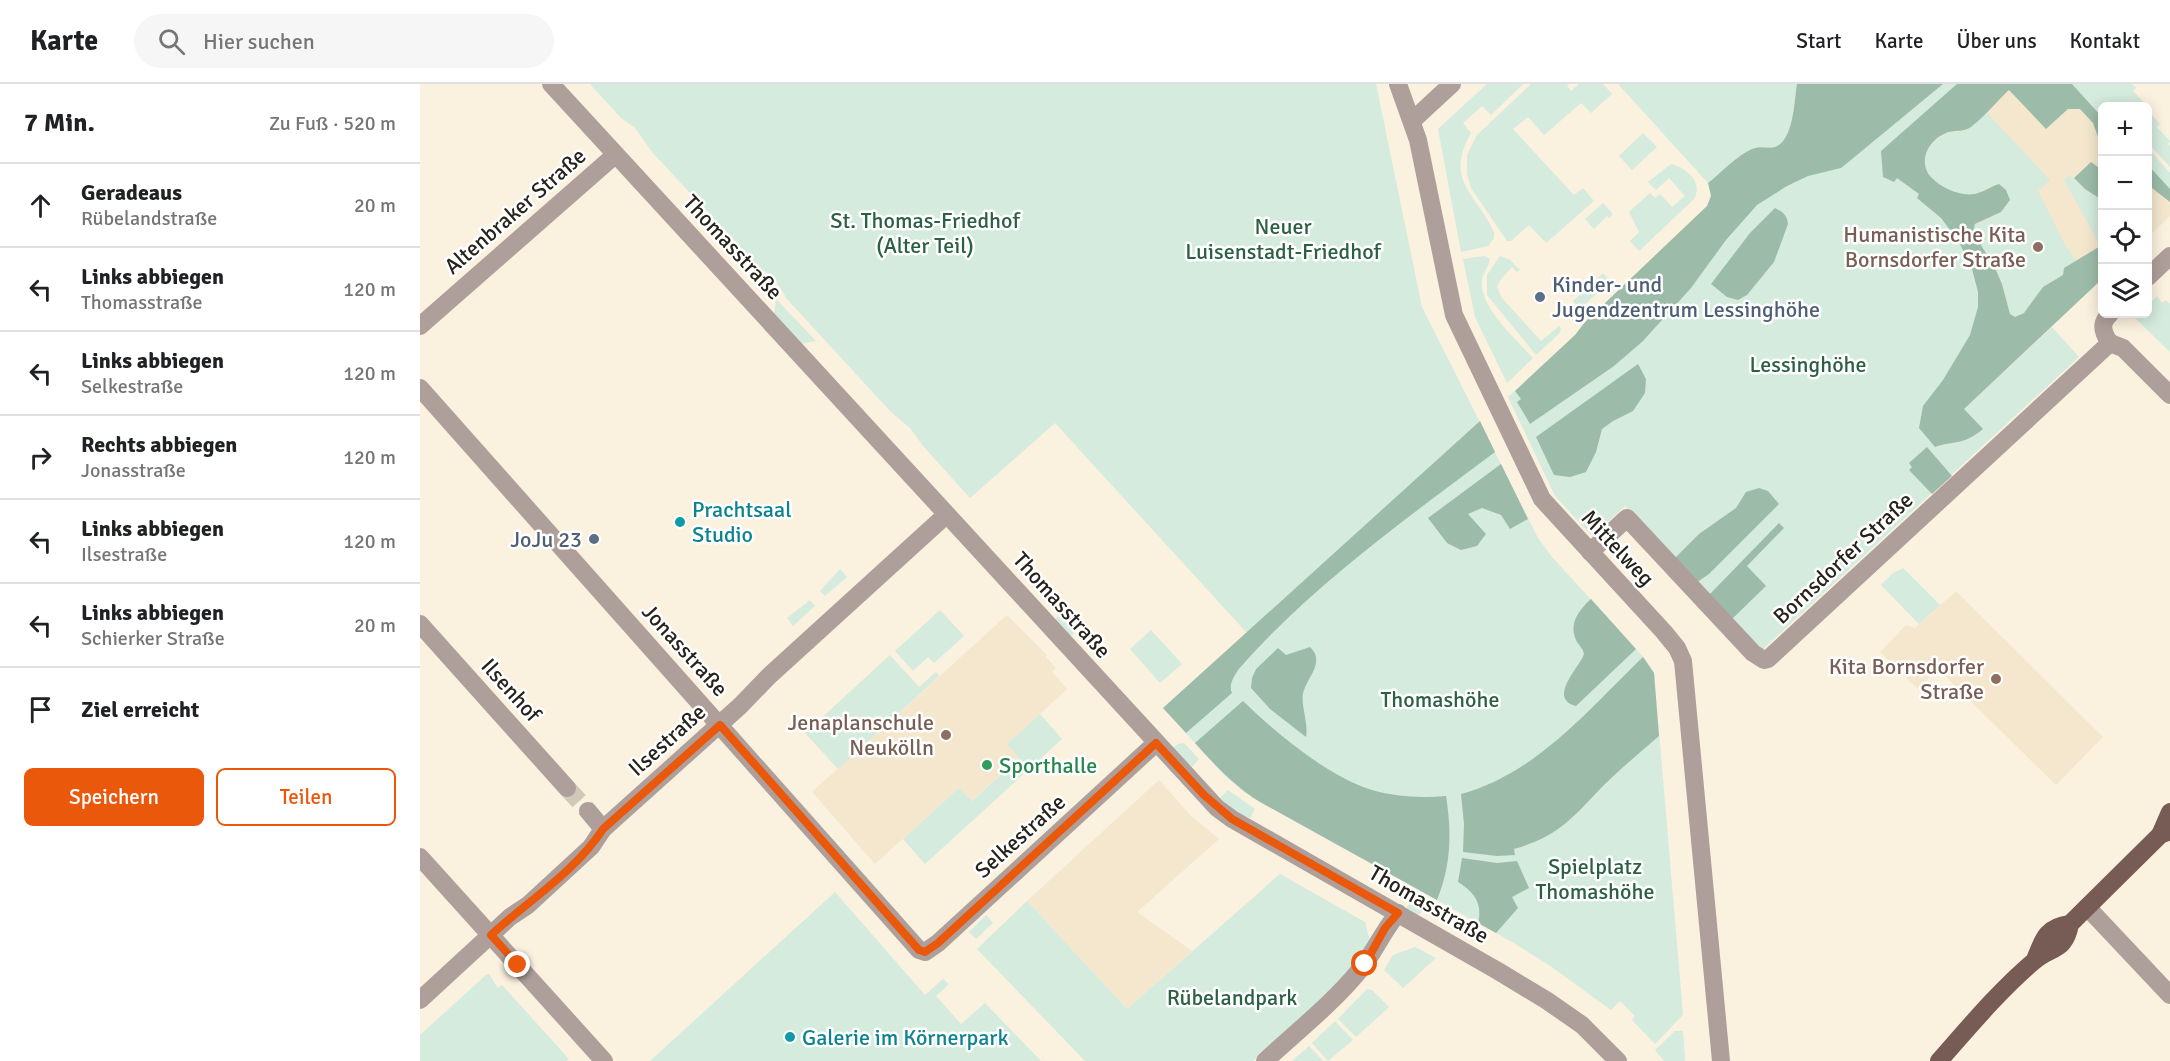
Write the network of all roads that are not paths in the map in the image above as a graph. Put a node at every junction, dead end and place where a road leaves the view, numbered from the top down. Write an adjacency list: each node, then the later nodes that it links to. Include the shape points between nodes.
1 (551, 84): 5 (street, Thomasstraße)
2 (1398, 84): 4 (street, Mittelweg)
3 (1452, 84): 4 (street)
4 (1412, 121): 14 (street, Mittelweg, via 1454,315 1542,499)
5 (615, 154): 9 (street, Altenbraker Straße); 13 (street, Thomasstraße)
6 (2170, 256): 7 (street)
7 (2152, 273)
8 (2105, 318): 10 (street, via 2104,335)
9 (420, 326)
10 (2110, 343): 12 (street, via 2123,348); 14 (street, Bornsdorfer Straße, via 1768,659 1753,653 1627,518)
11 (420, 388): 16 (street, Jonasstraße)
12 (2170, 395)
13 (946, 514): 16 (street, Ilsestraße); 17 (street, Thomasstraße)
14 (1590, 552): 33 (street, Mittelweg, via 1677,648 1685,669)
15 (420, 624): 18 (street, Ilsenhof)
16 (720, 725): 21 (street, Ilsestraße); 27 (street, Jonasstraße)
17 (1156, 743): 25 (street, Thomasstraße, via 1232,819); 27 (street, Selkestraße, via 930,950 919,950)
18 (567, 788)
19 (588, 812): 21 (street)
20 (2170, 812): 22 (main road)
21 (603, 829): 26 (street, Ilsestraße, via 591,847)
22 (2165, 833): 24 (main road)
23 (420, 857): 26 (street)
24 (2087, 908): 28 (street); 34 (main road, via 2070,924 2056,926 2043,939 2035,960)
25 (1398, 913): 31 (street, via 1348,984); 32 (street, Thomasstraße, via 1546,1000 1582,1026)
26 (491, 935): 29 (street, Ilsestraße); 30 (street)
27 (914, 944)
28 (2170, 995)
29 (420, 1000)
30 (604, 1061)
31 (1265, 1061)
32 (1618, 1061)
33 (1721, 1061)
34 (1939, 1061)

